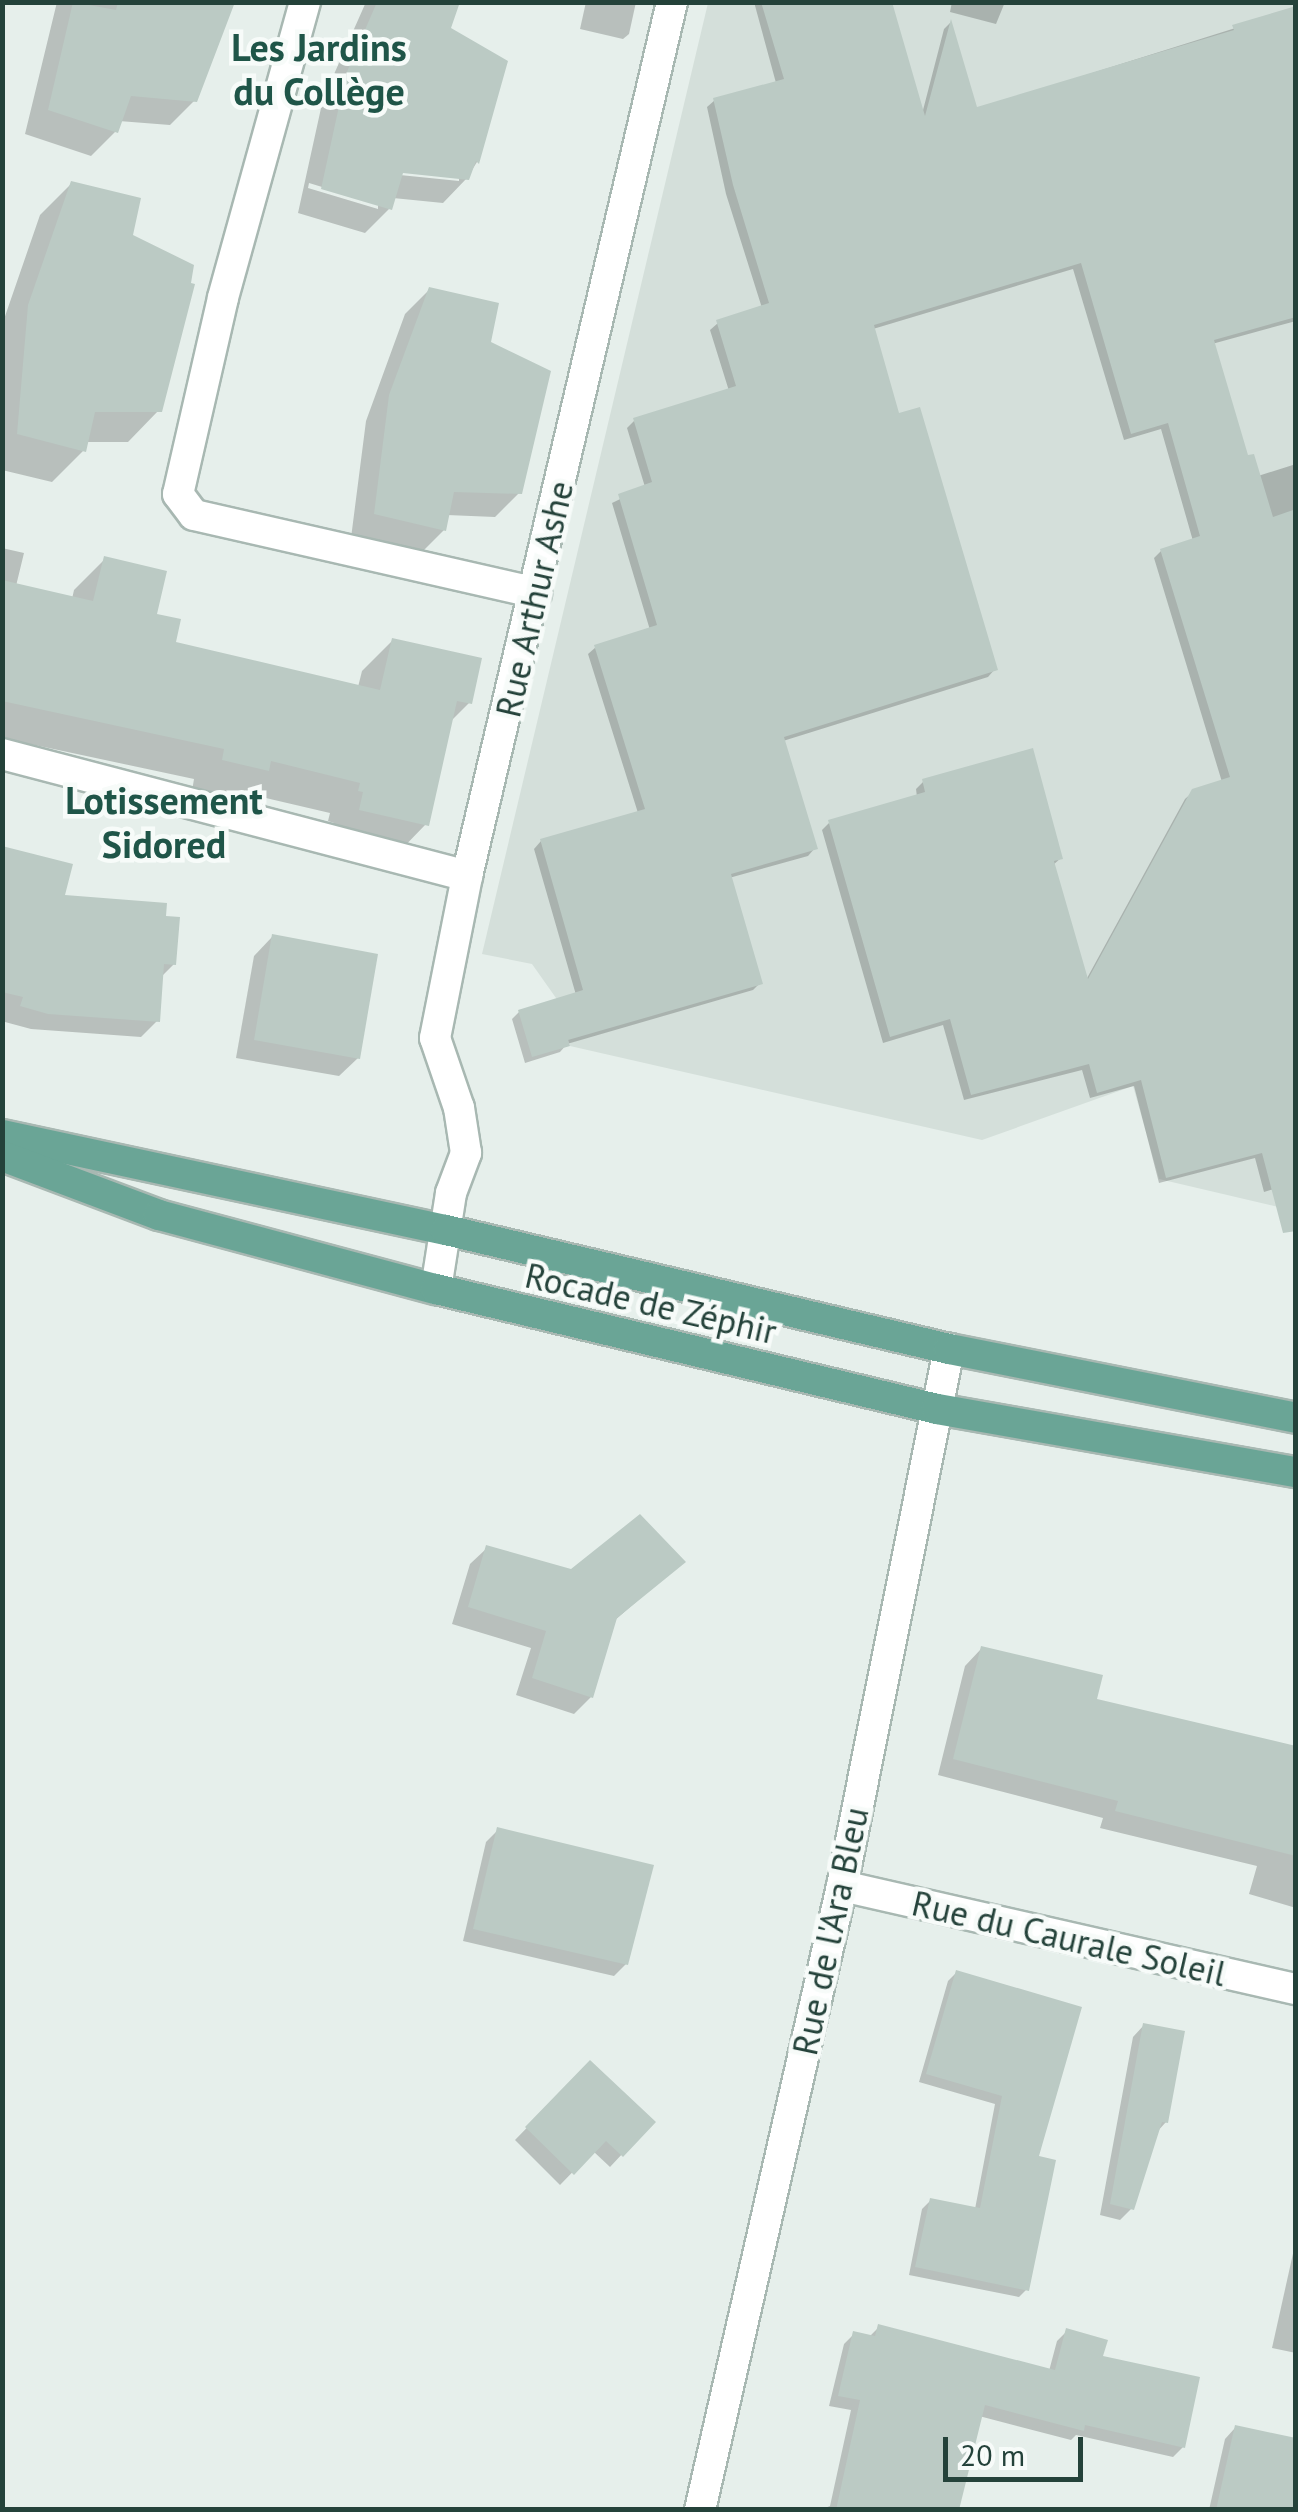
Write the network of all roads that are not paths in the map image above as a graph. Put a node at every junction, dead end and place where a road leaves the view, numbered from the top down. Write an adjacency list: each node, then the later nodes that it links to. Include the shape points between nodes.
1 (305, 2): 3 (street, via 223,298 178,494 194,514)
2 (672, 2): 3 (street, Rue Arthur Ashe)
3 (536, 593): 5 (street, Rue Arthur Ashe)
4 (2, 754): 5 (street)
5 (467, 876): 8 (street, Rue Arthur Ashe, via 435,1038 466,1153)
6 (2, 1135): 8 (main road, Rocade de Zéphir)
7 (2, 1156): 9 (main road, Rocade de Zéphir, via 159,1215)
8 (446, 1230): 9 (street, Rue Arthur Ashe); 10 (main road, Rocade de Zéphir)
9 (436, 1289): 11 (main road, Rocade de Zéphir)
10 (949, 1349): 11 (street, Rue de l'Ara Bleu); 12 (main road, Rocade de Zéphir)
11 (938, 1409): 13 (main road, Rocade de Zéphir); 14 (street, Rue de l'Ara Bleu)
12 (1296, 1418)
13 (1296, 1472)
14 (842, 1886): 15 (street, Rue du Caurale Soleil); 16 (street, Rue de l'Ara Bleu)
15 (1296, 1989)
16 (700, 2510)

